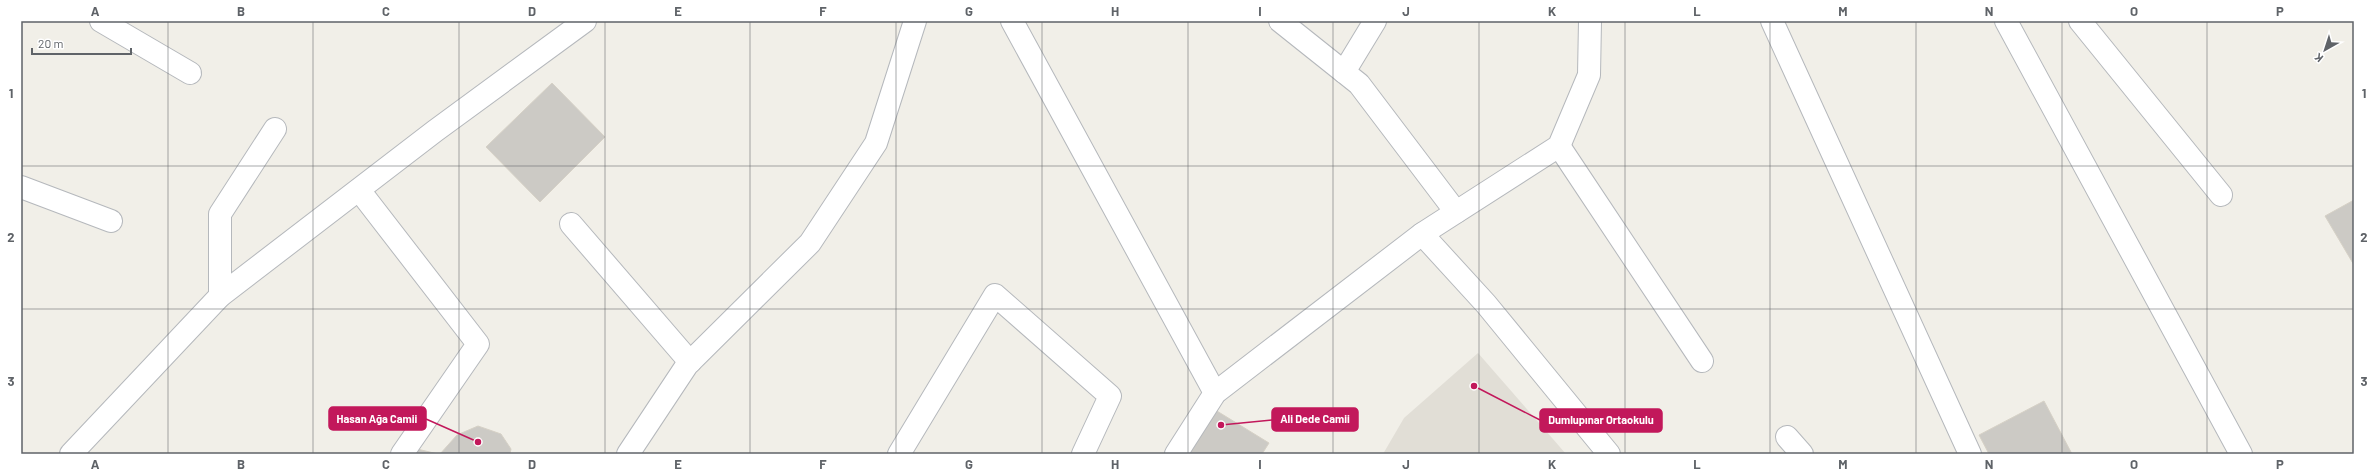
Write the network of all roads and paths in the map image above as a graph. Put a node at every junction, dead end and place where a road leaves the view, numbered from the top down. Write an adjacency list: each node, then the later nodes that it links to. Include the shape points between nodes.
1 (101, 21): 12 (street)
2 (586, 21): 16 (street)
3 (915, 21): 24 (street, via 876,142 810,243)
4 (1012, 21): 25 (street)
5 (1280, 21): 11 (street)
6 (1375, 21): 11 (street)
7 (1590, 21): 14 (street, via 1589,75)
8 (1772, 21): 35 (street)
9 (2006, 21): 36 (street)
10 (2080, 21): 17 (street)
11 (1344, 72): 18 (street, via 1359,84)
12 (190, 73)
13 (275, 129): 22 (street, via 220,214)
14 (1559, 146): 18 (street); 23 (street)
15 (21, 186): 19 (street)
16 (359, 190): 22 (street); 28 (street, via 478,344)
17 (2221, 195)
18 (1456, 212): 21 (street)
19 (111, 221)
20 (571, 224): 24 (street)
21 (1422, 234): 25 (street); 33 (street, via 1486,304)
22 (220, 296): 27 (street)
23 (1702, 361)
24 (690, 362): 29 (street)
25 (1215, 393): 32 (street)
26 (1787, 437): 34 (street)
27 (72, 454)
28 (402, 454)
29 (628, 454)
30 (899, 454): 31 (street, via 995,296 1110,396)
31 (1083, 454)
32 (1176, 454)
33 (1609, 454)
34 (1802, 454)
35 (1970, 454)
36 (2241, 454)

